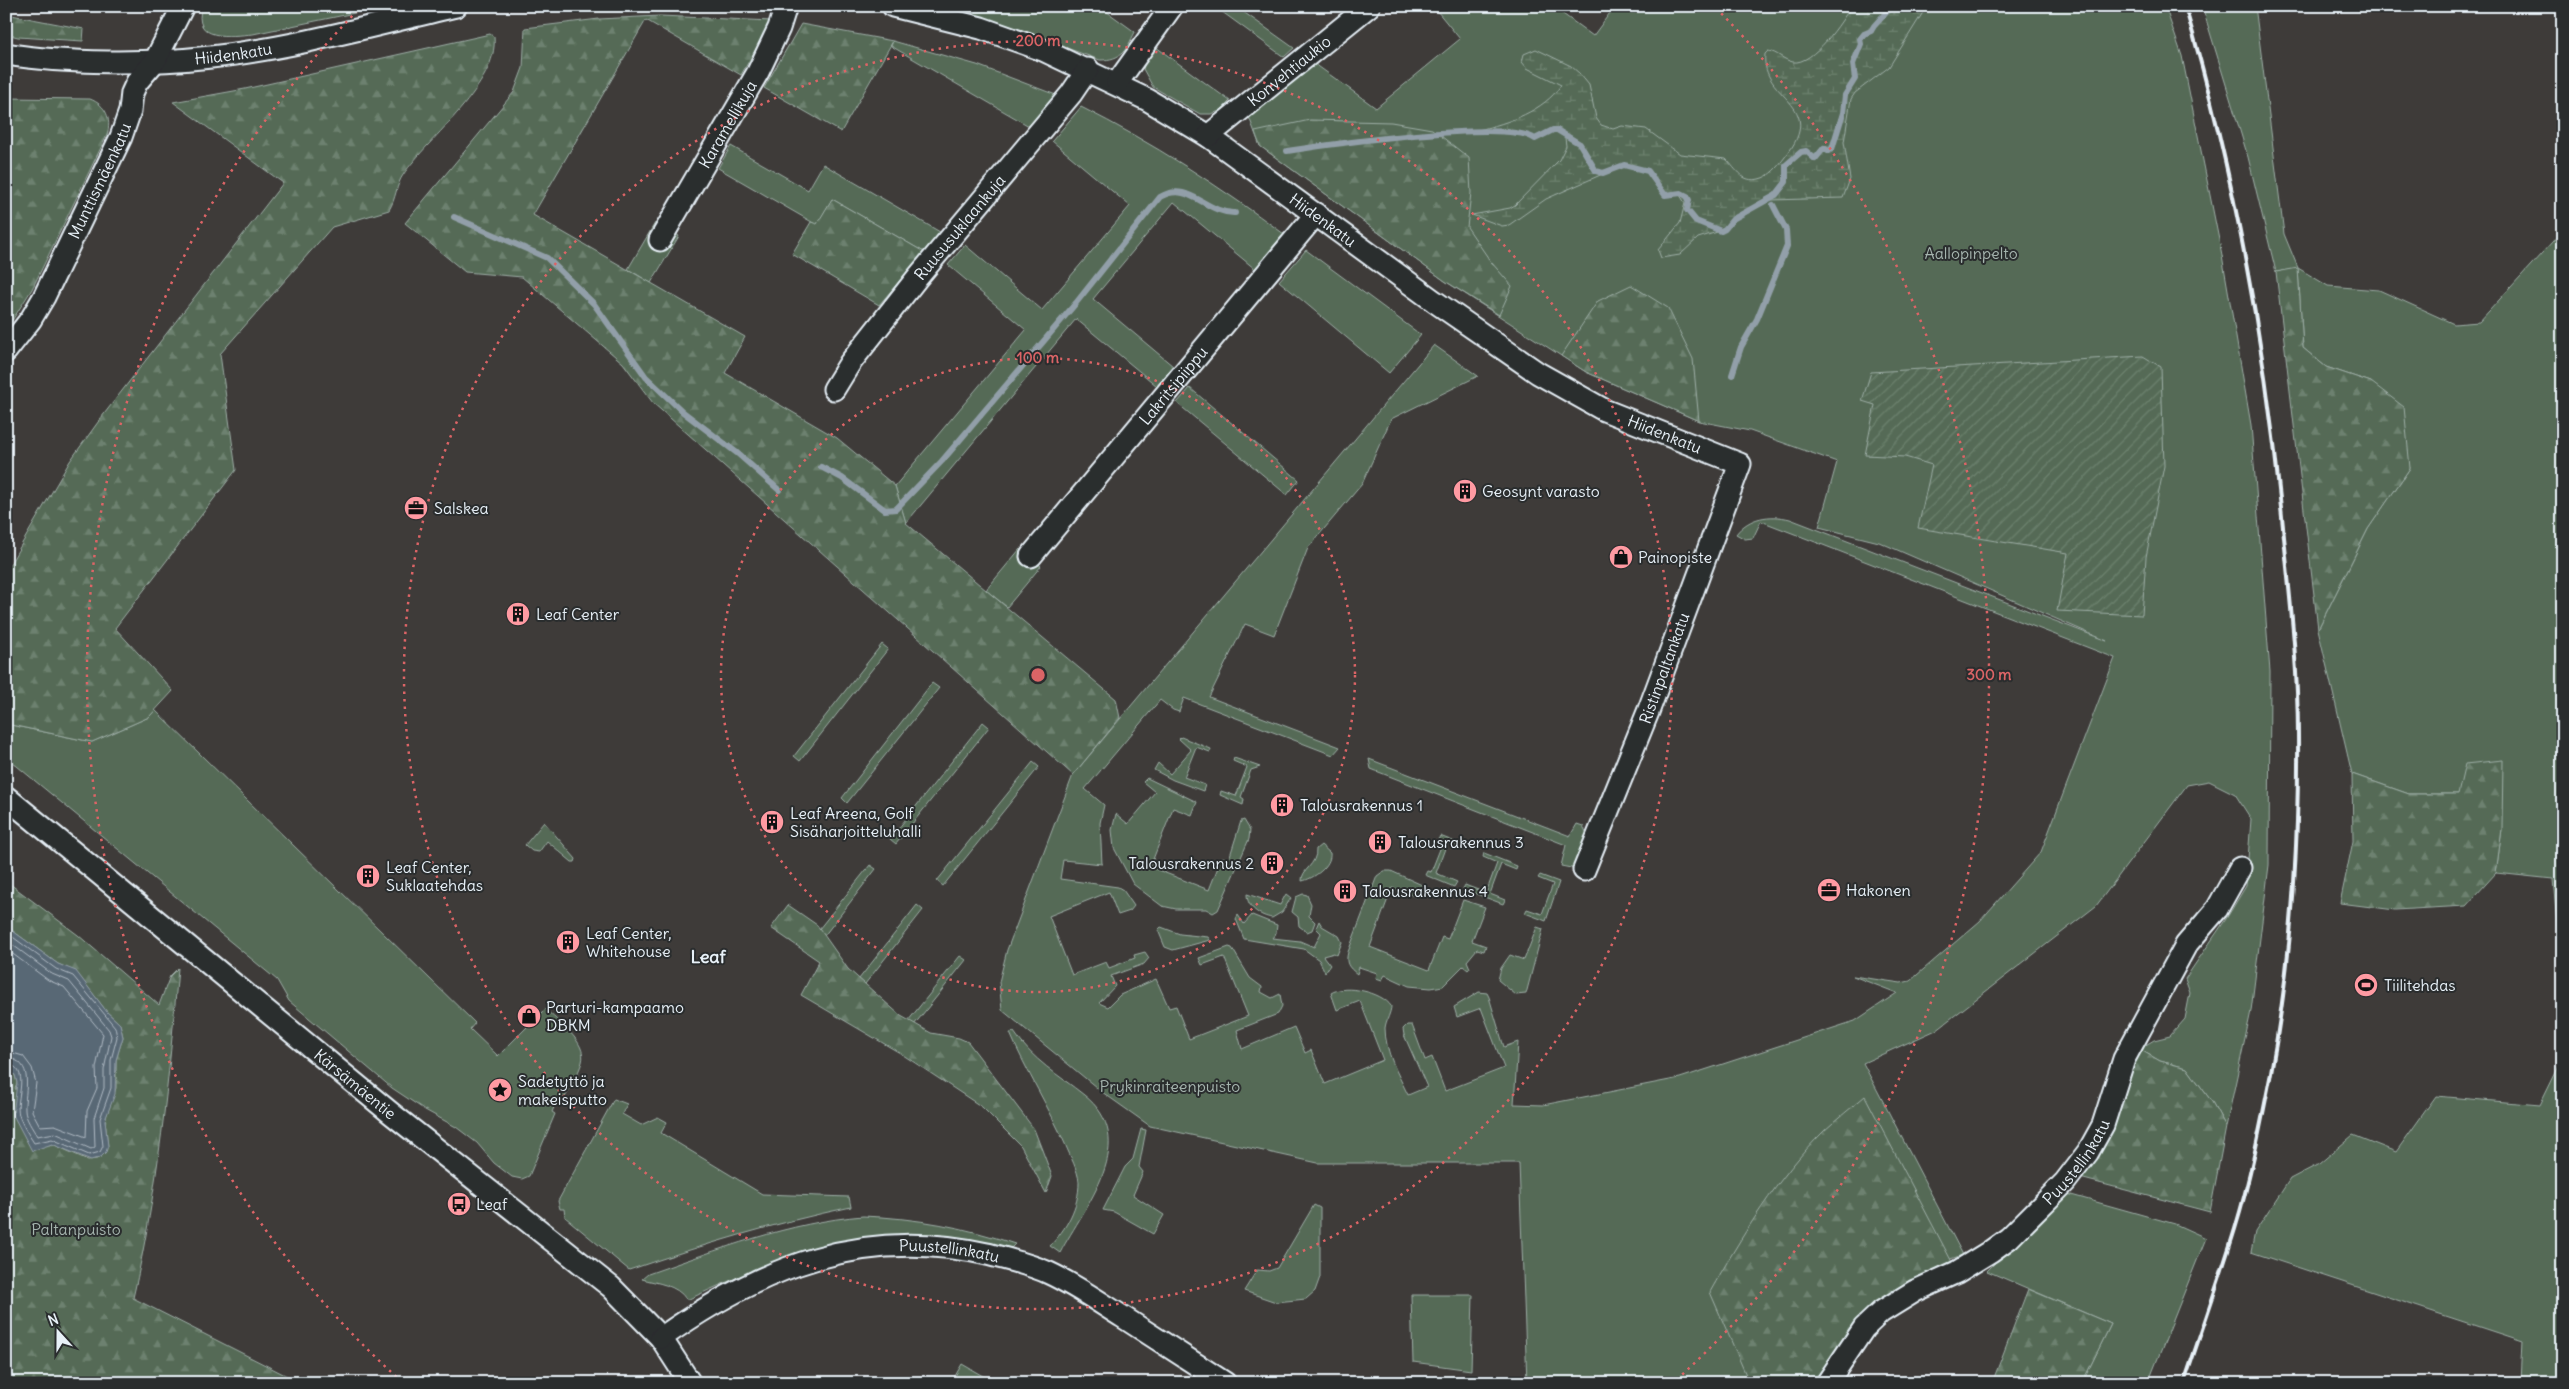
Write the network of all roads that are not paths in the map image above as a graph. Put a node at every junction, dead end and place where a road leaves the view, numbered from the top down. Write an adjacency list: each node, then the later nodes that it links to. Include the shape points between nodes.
1 (183, 6): 8 (street, Munttismäenkatu)
2 (456, 6): 8 (street, Hiidenkatu, via 294,43 211,57)
3 (786, 6): 13 (street, Karamellikuja, via 758,72)
4 (893, 6): 9 (street, Hiidenkatu, via 981,28)
5 (1172, 6): 10 (street)
6 (1369, 6): 11 (street, Konvehtiaukio)
7 (6, 54): 8 (street, Hiidenkatu, via 27,58)
8 (155, 61): 14 (street, Munttismäenkatu, via 137,82 121,137 44,297 32,319)
9 (1088, 70): 10 (street, Hiidenkatu); 15 (street, Ruususuklaankuja, via 917,278 850,363)
10 (1117, 83): 11 (street, Hiidenkatu)
11 (1208, 136): 12 (street, Hiidenkatu)
12 (1316, 214): 16 (street, Hiidenkatu, via 1538,374 1604,410); 17 (street, Lakritsipiippu)
13 (660, 240)
14 (6, 351)
15 (834, 389)
16 (1740, 464): 20 (street, Ristinpaltankatu, via 1648,712)
17 (1031, 556)
18 (6, 797): 21 (street, Kärsämäentie, via 399,1120 611,1287)
19 (2240, 868): 24 (street, Puustellinkatu, via 2217,909 2186,945 2124,1059 2103,1125 2065,1182 2009,1238 1991,1251 1881,1312 1864,1328)
20 (1584, 870)
21 (661, 1338): 22 (street, Kärsämäentie); 23 (street, Puustellinkatu, via 692,1316 748,1285 799,1264 874,1246 936,1245 1006,1259 1048,1272)
22 (690, 1383)
23 (1225, 1383)
24 (1827, 1383)

